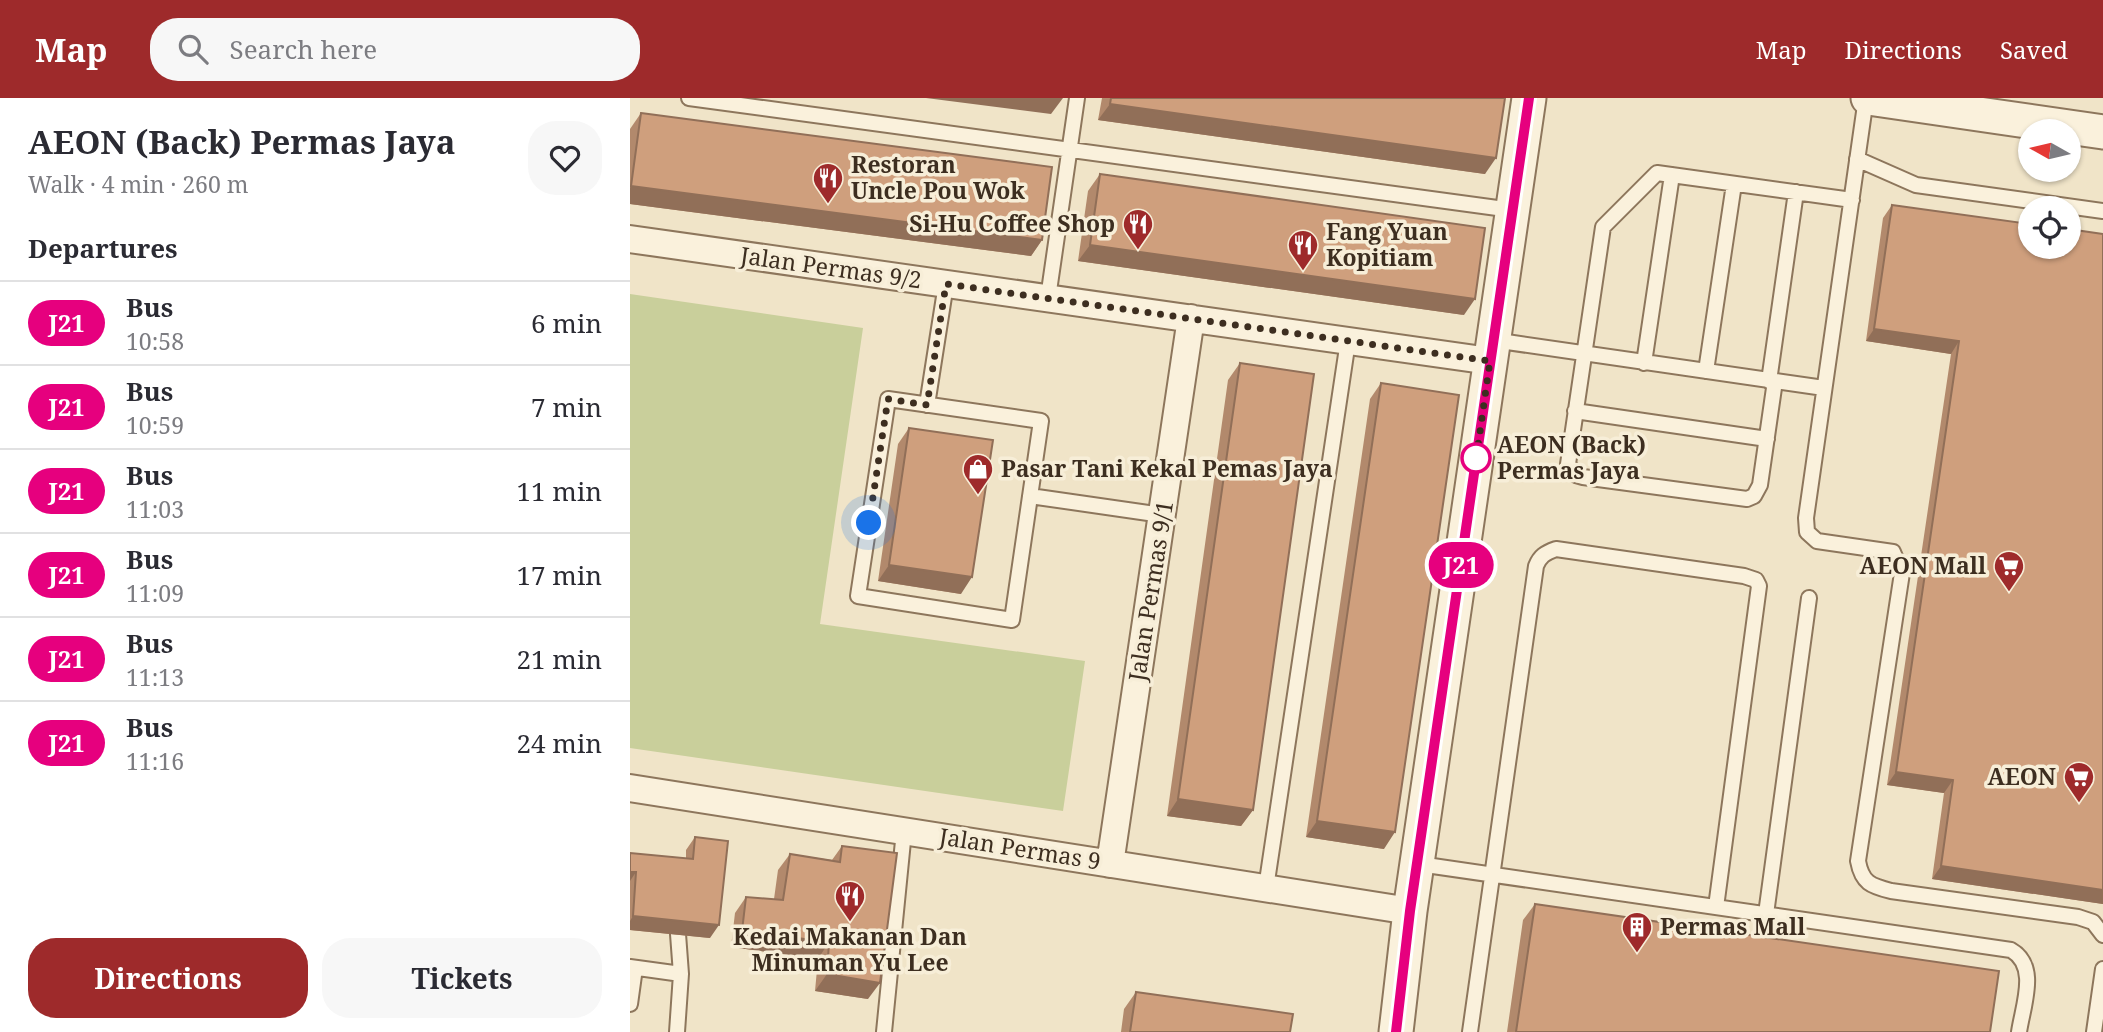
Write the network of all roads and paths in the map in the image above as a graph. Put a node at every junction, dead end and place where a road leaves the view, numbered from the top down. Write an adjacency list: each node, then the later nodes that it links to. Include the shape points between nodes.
1 (689, 98): 6 (lane)
2 (1077, 98): 6 (lane)
3 (1528, 98): 12 (street)
4 (1867, 98): 5 (street); 7 (lane)
5 (2103, 132)
6 (1070, 150): 12 (lane); 16 (lane)
7 (1857, 159): 11 (lane); 13 (lane, via 1916,186)
8 (1672, 175): 9 (lane); 20 (lane, via 1657,173 1603,227); 21 (lane)
9 (1734, 184): 10 (lane); 22 (lane)
10 (1796, 192): 11 (lane); 23 (lane)
11 (1852, 200): 24 (lane)
12 (1512, 211): 19 (street)
13 (2103, 211)
14 (630, 239): 15 (street, Jalan Permas 9/2)
15 (946, 284): 16 (street, Jalan Permas 9/2); 25 (lane)
16 (1048, 298): 17 (street, Jalan Permas 9/2)
17 (1191, 318): 18 (street, Jalan Permas 9/2); 29 (street, Jalan Permas 9/1)
18 (1348, 341): 19 (street, Jalan Permas 9/2); 36 (lane)
19 (1491, 351): 20 (lane); 34 (street)
20 (1583, 354): 21 (lane); 26 (lane)
21 (1644, 363): 22 (lane)
22 (1706, 371): 23 (lane)
23 (1772, 381): 24 (lane); 27 (lane)
24 (1824, 388): 41 (lane, via 1807,532 1816,541 1893,552 1902,573 1858,861 1861,877 1871,886 1891,891 2078,917 2093,922)
25 (927, 405): 28 (lane, via 1041,421); 28 (lane, via 888,399 858,596 1012,620)
26 (1575, 411): 27 (lane); 27 (lane, via 1568,464 1583,477 1747,499 1760,485)
27 (1767, 439)
28 (1030, 496): 29 (lane)
29 (1162, 515): 33 (street, Jalan Permas 9/1)
30 (1809, 598): 39 (lane)
31 (630, 788): 32 (street, Jalan Permas 9)
32 (904, 831): 33 (street, Jalan Permas 9); 47 (lane)
33 (1110, 863): 36 (street, Jalan Permas 9)
34 (1419, 864): 35 (lane); 38 (street)
35 (1491, 874): 37 (lane); 37 (lane, via 1539,558 1556,550 1744,576 1759,586); 49 (lane)
36 (1266, 888): 38 (street, Jalan Permas 9)
37 (1716, 907): 39 (lane)
38 (1410, 911): 48 (street)
39 (1766, 915): 50 (lane, via 2011,950 2023,956 2028,967)
40 (678, 934): 44 (lane)
41 (2103, 935)
42 (632, 967): 44 (lane); 45 (lane)
43 (2103, 969): 51 (lane)
44 (681, 974): 46 (lane)
45 (630, 1004)
46 (677, 1032)
47 (884, 1032)
48 (1396, 1032)
49 (1470, 1032)
50 (2019, 1032)
51 (2094, 1032)

